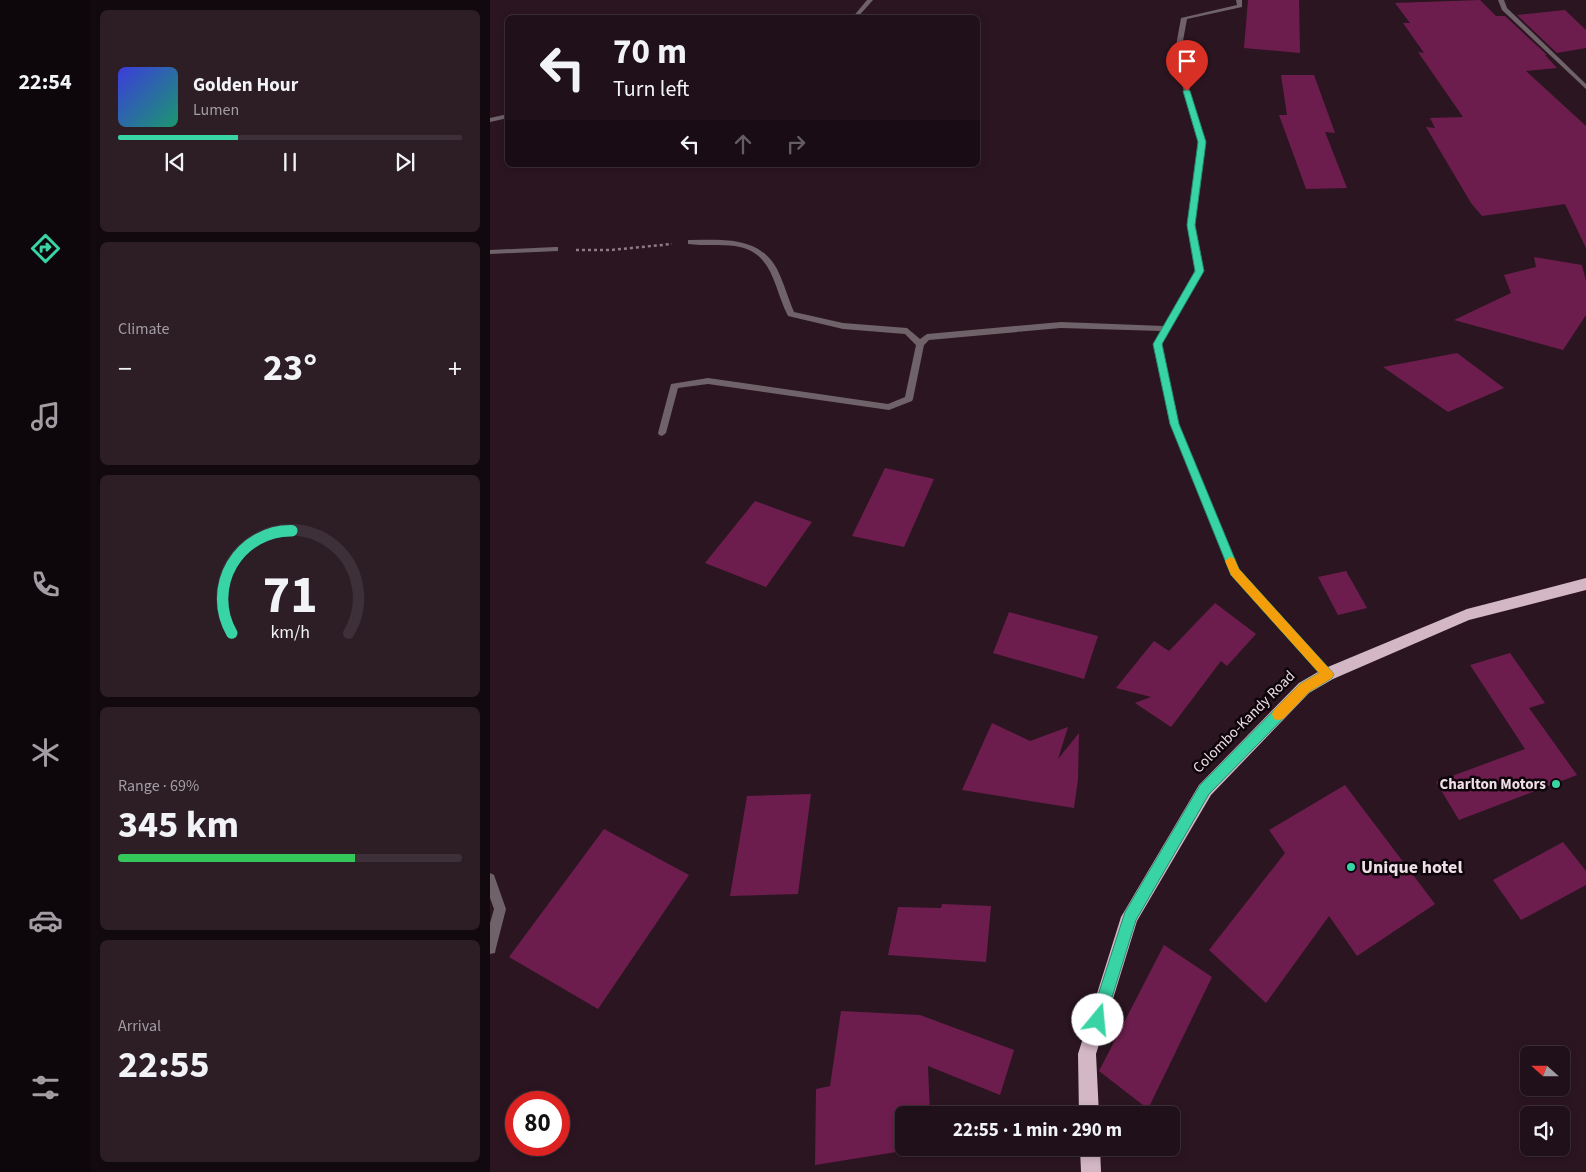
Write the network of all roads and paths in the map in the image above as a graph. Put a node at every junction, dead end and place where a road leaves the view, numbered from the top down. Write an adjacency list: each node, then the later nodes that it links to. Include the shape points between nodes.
1 (870, 0): 4 (street)
2 (1239, 0): 11 (street, via 1240,6 1184,18 1177,57 1202,142 1191,225 1200,271)
3 (1501, 0): 5 (street, via 1504,9)
4 (857, 15)
5 (1586, 87)
6 (505, 117): 7 (street)
7 (490, 120)
8 (691, 242): 9 (path, via 611,250); 12 (street, via 734,243 758,251 770,263 791,314 843,326 907,331)
9 (555, 250): 10 (street)
10 (490, 252)
11 (1167, 329): 12 (street, via 1061,325 927,337); 15 (street, via 1158,344 1174,424 1234,572)
12 (920, 344): 13 (street, via 909,399 889,407 708,380 674,386)
13 (662, 433)
14 (1586, 584): 15 (highway, Colombo-Kandy Road, via 1467,615)
15 (1328, 674): 18 (highway, Colombo-Kandy Road, via 1304,688 1205,790 1130,917 1087,1054)
16 (490, 879): 17 (street, via 500,909)
17 (490, 948)
18 (1089, 1106)
19 (1090, 1156): 20 (highway)
20 (1091, 1172)

